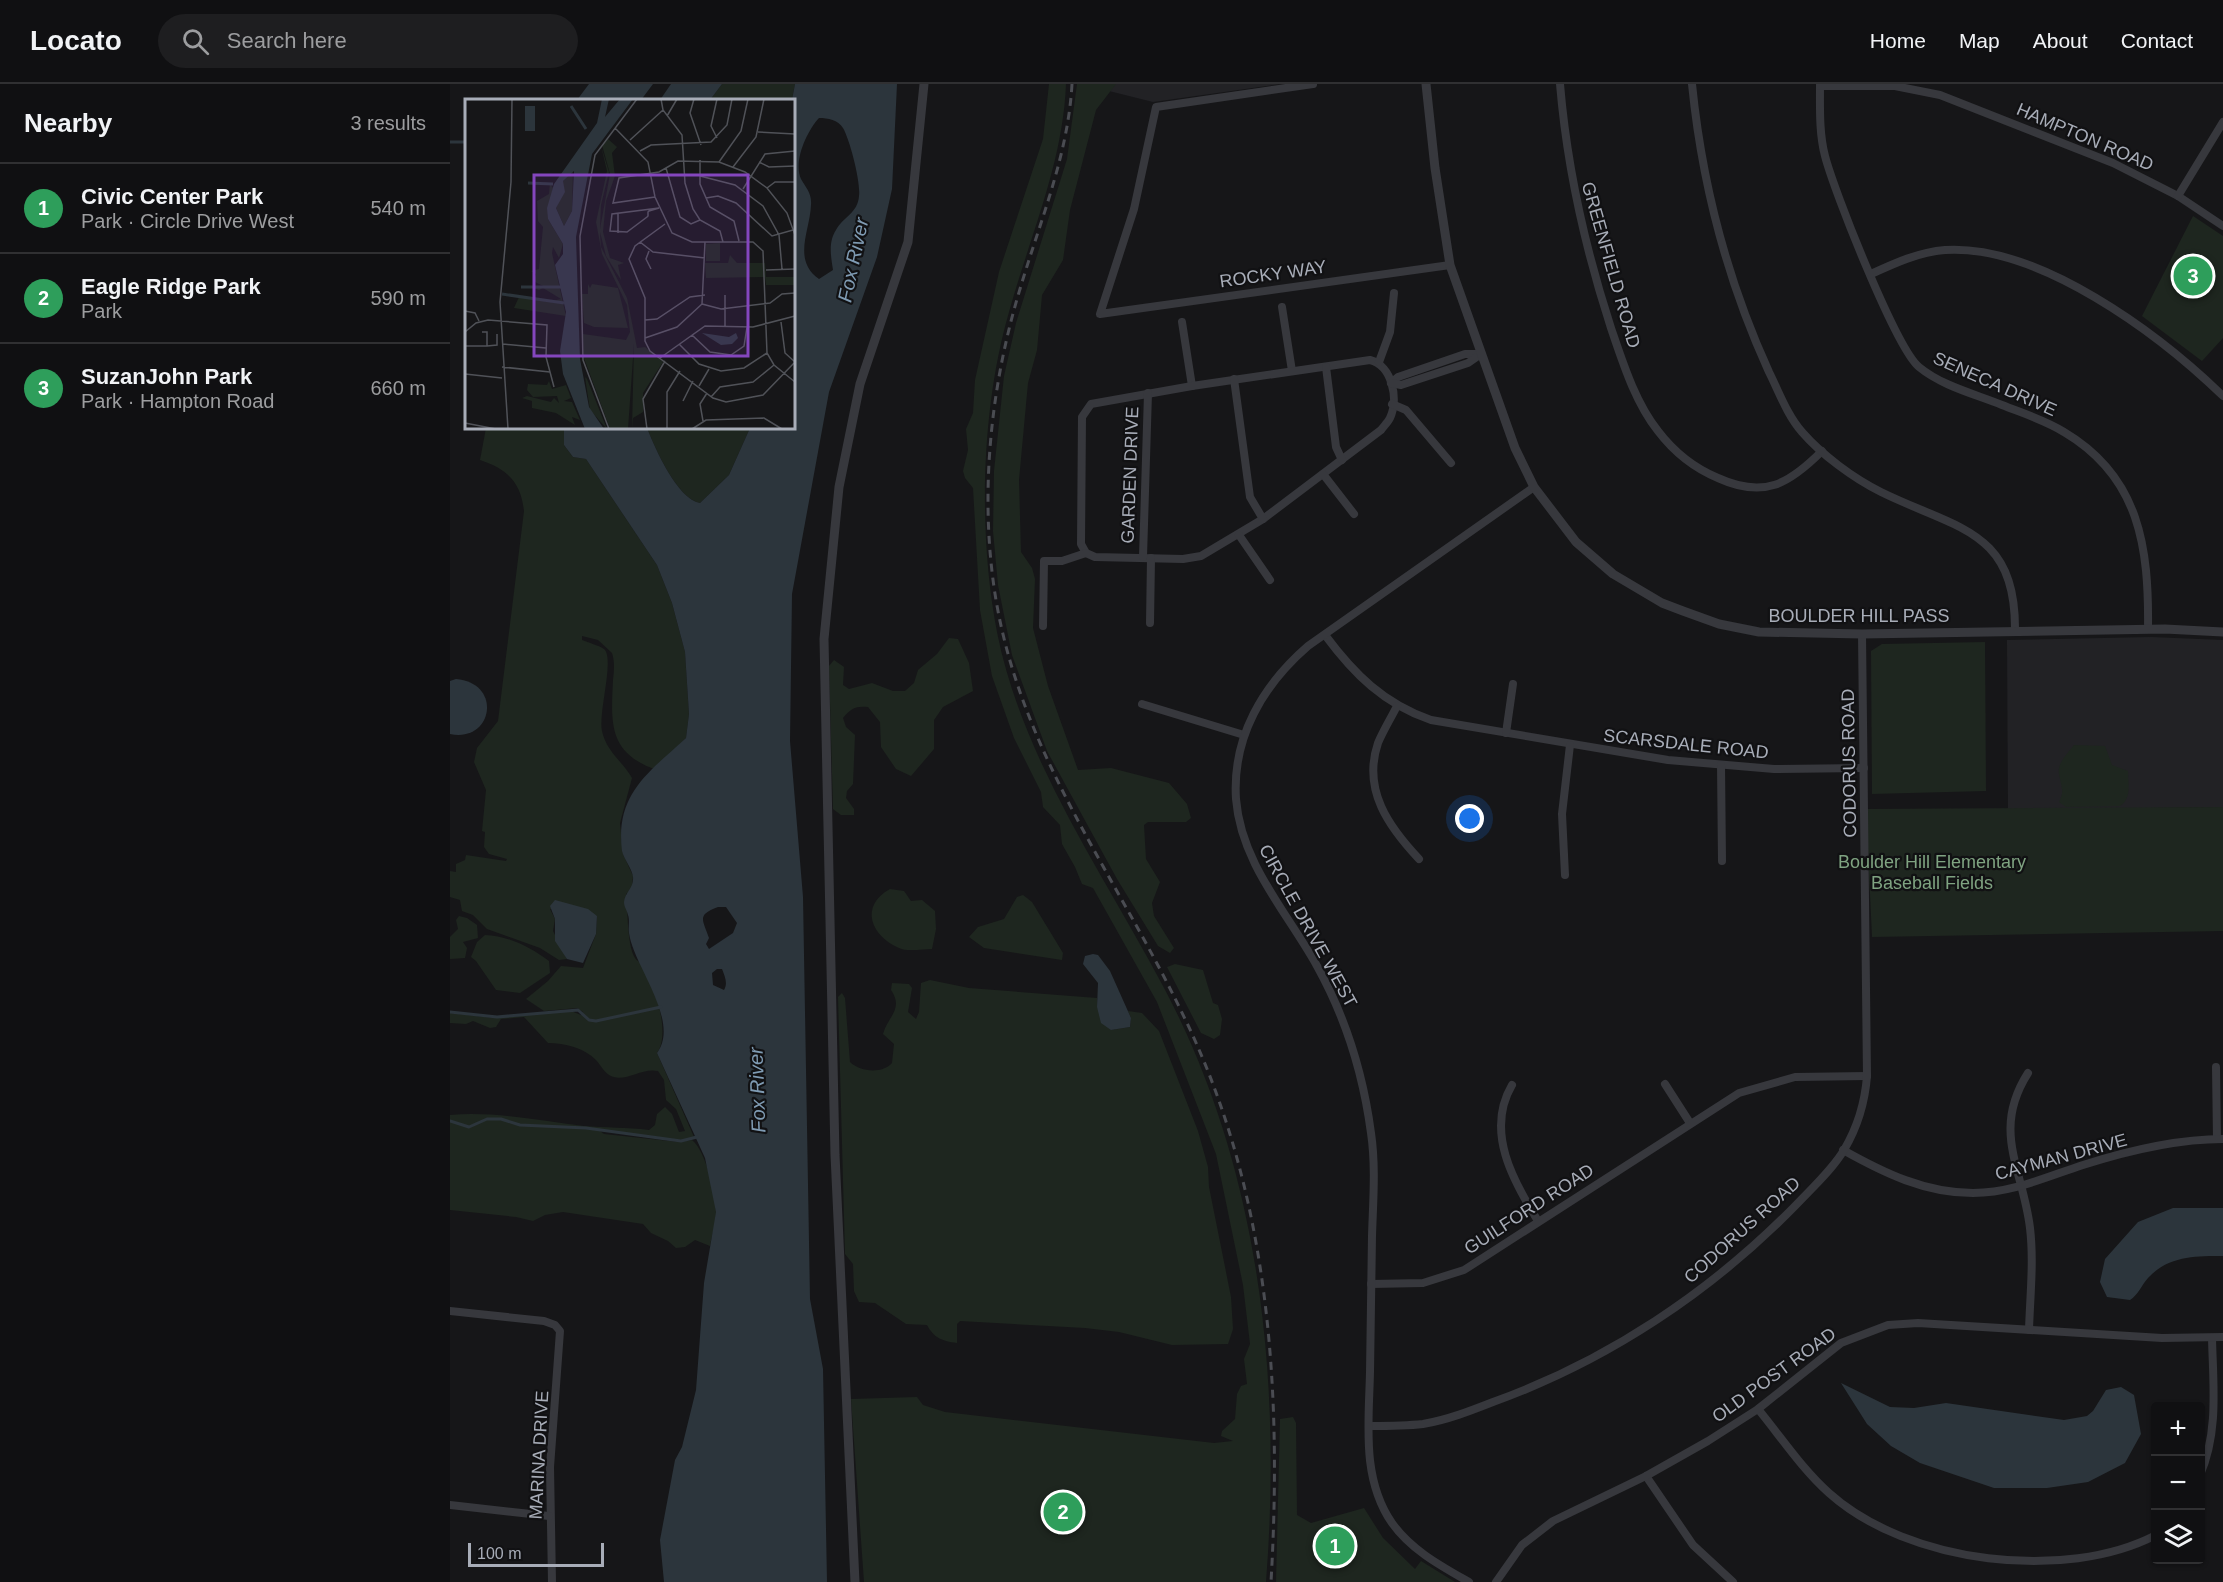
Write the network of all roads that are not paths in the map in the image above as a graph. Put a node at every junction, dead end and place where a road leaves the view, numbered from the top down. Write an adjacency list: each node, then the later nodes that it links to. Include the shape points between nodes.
1 (924, 84): 79 (street, via 908,243 860,384 839,487 824,639 835,1155)
2 (1313, 84): 10 (street, ROCKY WAY, via 1156,107 1134,209 1100,314)
3 (1426, 84): 10 (street, BOULDER HILL PASS)
4 (1560, 84): 25 (street, GREENFIELD ROAD, via 1571,176 1586,245 1623,363 1657,430 1701,470 1751,488 1771,486 1798,475)
5 (1692, 84): 25 (street, via 1699,143 1720,243 1763,358 1787,409 1802,432)
6 (1820, 85): 8 (street, HAMPTON ROAD, via 1896,86 1940,94 2114,162); 11 (street, SENECA DRIVE, via 1825,156 1836,193)
7 (2223, 122): 8 (street)
8 (2178, 196): 9 (street, HAMPTON ROAD)
9 (2223, 226)
10 (1450, 265): 15 (street, BOULDER HILL PASS)
11 (1871, 274): 23 (street, via 1939,251 1976,251 2012,259 2065,282 2152,333); 38 (street, SENECA DRIVE, via 1905,349 1920,368 1937,379 2063,431 2083,444 2112,474 2131,504 2143,538)
12 (1394, 292): 16 (street, via 1390,332)
13 (1282, 306): 18 (street)
14 (1182, 322): 21 (street)
15 (1481, 354): 20 (street, via 1465,354 1398,377); 29 (street, BOULDER HILL PASS, via 1515,448)
16 (1379, 362): 17 (street, GARDEN DRIVE); 20 (street, GARDEN DRIVE, via 1390,374)
17 (1326, 367): 18 (street, GARDEN DRIVE); 26 (street, via 1336,447)
18 (1292, 371): 19 (street, GARDEN DRIVE)
19 (1234, 380): 21 (street, GARDEN DRIVE); 31 (street, via 1250,497)
20 (1391, 383): 24 (street, GARDEN DRIVE)
21 (1192, 386): 22 (street, GARDEN DRIVE)
22 (1148, 393): 33 (street, GARDEN DRIVE, via 1096,401 1082,417 1081,543); 34 (street, GARDEN DRIVE)
23 (2223, 396)
24 (1392, 404): 26 (street, GARDEN DRIVE, via 1391,417 1381,430); 27 (street, via 1406,410)
25 (1822, 451): 39 (street, via 1880,492 1964,528 1988,545 2005,567 2014,606)
26 (1342, 460): 28 (street, GARDEN DRIVE)
27 (1451, 463)
28 (1323, 474): 30 (street); 31 (street, GARDEN DRIVE)
29 (1534, 487): 41 (street, BOULDER HILL PASS, via 1592,557 1662,603 1719,624 1759,632); 42 (street, CIRCLE DRIVE WEST)
30 (1354, 514)
31 (1263, 519): 32 (street, GARDEN DRIVE)
32 (1239, 535): 34 (street, GARDEN DRIVE, via 1201,556); 35 (street)
33 (1086, 553): 34 (street, GARDEN DRIVE, via 1095,557); 37 (street, GARDEN DRIVE, via 1062,561 1044,561)
34 (1147, 558): 36 (street, GARDEN DRIVE)
35 (1270, 580)
36 (1149, 623)
37 (1043, 626)
38 (2148, 629): 39 (street, BOULDER HILL PASS); 40 (street, BOULDER HILL PASS)
39 (2014, 631): 41 (street, BOULDER HILL PASS)
40 (2223, 632)
41 (1862, 634): 50 (street, CODORUS ROAD)
42 (1325, 635): 45 (street, SCARSDALE ROAD, via 1360,679); 47 (street, CIRCLE DRIVE WEST, via 1276,676 1260,699)
43 (1513, 684): 46 (street)
44 (1142, 704): 47 (street)
45 (1397, 706): 46 (street, SCARSDALE ROAD, via 1431,720); 51 (street, via 1378,743 1375,776 1379,804 1386,821)
46 (1506, 733): 48 (street, SCARSDALE ROAD)
47 (1244, 735): 64 (street, CIRCLE DRIVE WEST, via 1236,774 1244,839 1253,862 1335,1000 1366,1095 1373,1166)
48 (1570, 745): 49 (street, SCARSDALE ROAD); 53 (street, via 1562,814)
49 (1721, 765): 50 (street, SCARSDALE ROAD); 52 (street)
50 (1864, 768): 56 (street, CODORUS ROAD)
51 (1419, 859)
52 (1722, 861)
53 (1564, 875)
54 (2216, 1067): 60 (street)
55 (2028, 1073): 62 (street, via 2010,1108 2010,1135)
56 (1867, 1076): 59 (street, GUILFORD ROAD, via 1805,1076 1773,1081 1739,1093); 61 (street, CODORUS ROAD, via 1859,1115)
57 (1665, 1084): 59 (street)
58 (1512, 1085): 63 (street, via 1503,1101 1501,1118 1506,1160 1512,1178)
59 (1690, 1123): 63 (street, GUILFORD ROAD)
60 (2220, 1139): 62 (street, CAYMAN DRIVE, via 2126,1154)
61 (1843, 1150): 62 (street, CAYMAN DRIVE, via 1881,1171 1926,1187 1973,1193); 70 (street, CODORUS ROAD, via 1787,1213 1739,1257 1680,1305 1630,1337 1551,1378 1459,1415 1424,1424)
62 (2020, 1187): 66 (street, via 2032,1245)
63 (1538, 1221): 64 (street, GUILFORD ROAD, via 1478,1261 1443,1278 1422,1283)
64 (1371, 1284): 70 (street, CIRCLE DRIVE WEST)
65 (450, 1311): 74 (street, MARINA DRIVE, via 544,1321 560,1330)
66 (2029, 1330): 68 (street, OLD POST ROAD); 69 (street, OLD POST ROAD, via 1918,1323 1863,1332 1841,1343)
67 (2223, 1337): 68 (street, OLD POST ROAD)
68 (2212, 1338): 71 (street, via 2213,1425)
69 (1758, 1408): 72 (street, OLD POST ROAD); 76 (street, via 1827,1492 1864,1521)
70 (1369, 1426): 80 (street, CIRCLE DRIVE WEST, via 1372,1477 1391,1522 1424,1555)
71 (2205, 1463)
72 (1646, 1476): 81 (street, OLD POST ROAD, via 1553,1521 1522,1545); 82 (street, via 1693,1545)
73 (450, 1505): 74 (street)
74 (549, 1516): 78 (street, MARINA DRIVE)
75 (2151, 1538): 77 (street)
76 (1935, 1557)
77 (2119, 1560)
78 (552, 1582)
79 (855, 1582)
80 (1470, 1582)
81 (1496, 1582)
82 (1733, 1582)

